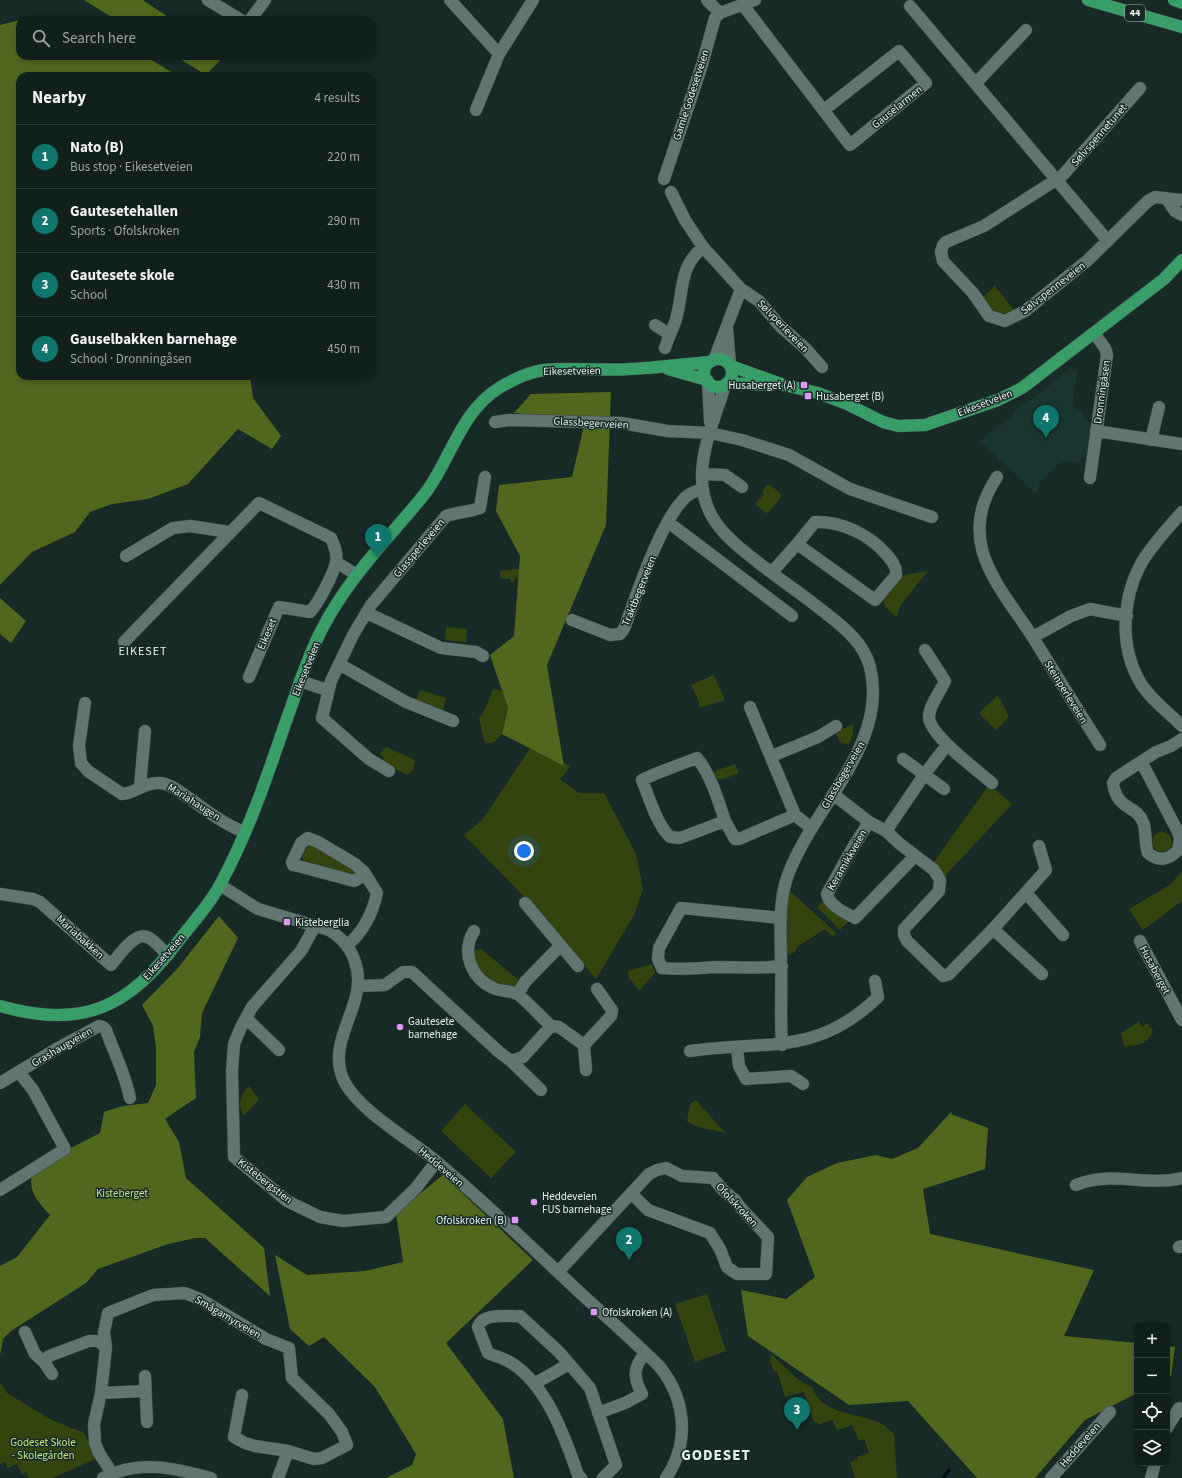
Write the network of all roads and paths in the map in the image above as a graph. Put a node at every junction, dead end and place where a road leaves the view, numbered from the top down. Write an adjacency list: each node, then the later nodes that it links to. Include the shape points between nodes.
1 (208, 0): 13 (street)
2 (265, 0): 14 (street)
3 (450, 0): 17 (street)
4 (533, 0): 17 (street)
5 (708, 0): 12 (street)
6 (755, 0): 10 (street)
7 (1088, 0): 15 (main road, 44)
8 (1174, 0): 9 (main road)
9 (1182, 3)
10 (743, 5): 12 (street); 21 (street, Gauselarmen)
11 (910, 6): 18 (street)
12 (720, 13): 22 (street, Gamle Godesetveien, via 715,18)
13 (234, 16)
14 (253, 16)
15 (1182, 27)
16 (1026, 30): 18 (street)
17 (499, 54): 20 (street)
18 (976, 83): 23 (street)
19 (1140, 88): 23 (street, Sølvspennetunet)
20 (476, 110)
21 (824, 110): 21 (street, Gauselarmen, via 850,145 926,83 900,51)
22 (664, 179)
23 (1057, 180): 28 (street); 28 (street, Sølvspenneveien, via 984,226 946,242 941,252 942,261 973,293 989,316 1005,321 1025,311 1088,260)
24 (671, 192): 29 (street, Sølvperleveien, via 685,220)
25 (1166, 198): 26 (street); 27 (street, via 1175,211); 28 (street, via 1155,197 1148,201)
26 (1182, 200)
27 (1182, 215)
28 (1108, 240)
29 (704, 247): 31 (street, Sølvperleveien); 35 (street, via 697,252 682,282 676,318)
30 (1180, 260): 34 (main road, Eikesetveien, via 1164,279)
31 (741, 289): 32 (street); 39 (street, Sølvperleveien, via 759,300 780,326)
32 (726, 324): 37 (street); 38 (street)
33 (655, 325): 35 (street)
34 (1094, 333): 43 (main road, Eikesetveien, via 1022,388 915,427 890,425 832,398); 46 (street, Dronningåsen, via 1107,355)
35 (669, 334): 36 (street)
36 (665, 348)
37 (712, 361): 38 (main road, via 720,359); 40 (main road, Eikesetveien); 41 (main road, via 706,367)
38 (730, 366): 42 (main road, via 731,378); 43 (main road, Eikesetveien)
39 (822, 367)
40 (661, 368): 41 (main road, Eikesetveien); 64 (main road, Eikesetveien, via 542,370 497,389 480,403 468,419 429,488)
41 (707, 380): 42 (main road, via 713,385); 47 (street, Glassbegerveien)
42 (726, 384): 43 (main road, Eikesetveien); 47 (street, Glassbegerveien)
43 (784, 385)
44 (1159, 407): 48 (street)
45 (495, 422): 47 (street, Glassbegerveien, via 509,420 622,423 667,431)
46 (1096, 431): 48 (street, Dronningåsen); 53 (street, Dronningåsen)
47 (710, 433): 50 (street, Glassbegerveien); 57 (street, Glassbegerveien, via 777,450 850,489)
48 (1151, 440): 49 (street, Dronningåsen)
49 (1182, 444)
50 (702, 474): 54 (street, via 725,475); 55 (street, Glassbegerveien)
51 (486, 477): 65 (street, Glassperleveien, via 480,508 446,516 377,597)
52 (997, 477): 69 (street, Steinperleveien, via 984,504 980,534 983,552 992,576)
53 (1090, 478)
54 (742, 487)
55 (703, 489): 58 (street, Traktbegerveien, via 682,500); 63 (street, Glassbegerveien, via 708,509 725,535)
56 (1182, 512): 67 (street, via 1142,563 1130,593)
57 (932, 517)
58 (668, 522): 66 (street); 68 (street, Traktbegerveien, via 620,634 610,635)
59 (229, 532): 61 (street, via 190,526 173,528); 62 (street, via 259,503 331,538 336,550); 70 (street, via 177,590)
60 (797, 544): 60 (street, via 815,522 841,525 874,542 893,563 896,575 875,600); 63 (street)
61 (126, 556)
62 (336, 562): 64 (street); 74 (street, Eikeset, via 316,606 310,612 279,606)
63 (772, 572): 94 (street, Glassbegerveien, via 843,627 857,641 870,666 874,694 867,728)
64 (357, 575): 75 (main road, Eikesetveien, via 322,629)
65 (367, 613): 72 (street, via 441,648 476,652); 73 (street, Glassperleveien, via 353,635)
66 (792, 616)
67 (1127, 616): 69 (street, via 1095,608 1084,610); 81 (street, via 1125,627 1128,654 1141,683)
68 (572, 620)
69 (1033, 638): 85 (street, Steinperleveien)
70 (124, 642)
71 (925, 650): 84 (street, via 945,680 929,718 934,731)
72 (483, 656)
73 (340, 664): 76 (street, Glassperleveien); 79 (street, via 406,702)
74 (249, 677)
75 (300, 680): 76 (street); 100 (main road, Eikesetveien)
76 (327, 690): 89 (street, Glassperleveien, via 322,718 369,759)
77 (85, 703): 92 (street, Mariahaugen, via 80,746 81,762 88,771 117,792 126,793)
78 (750, 707): 86 (street)
79 (453, 721)
80 (836, 726): 86 (street, via 818,737)
81 (1182, 726)
82 (146, 731): 92 (street)
83 (1182, 738): 88 (street)
84 (947, 745): 90 (street); 91 (street)
85 (1100, 745)
86 (772, 756): 95 (street)
87 (902, 759): 90 (street)
88 (1142, 763): 88 (street, via 1116,778 1113,783 1116,798 1133,810 1143,822 1148,853 1158,858 1168,858 1178,850 1180,839)
89 (389, 771)
90 (924, 775): 93 (street); 99 (street)
91 (992, 783)
92 (140, 786): 100 (street, Mariahaugen, via 153,783 169,785)
93 (944, 789)
94 (833, 794): 97 (street, Keramikkveien); 98 (street, Glassbegerveien)
95 (795, 815): 96 (street, via 739,839 735,839); 98 (street)
96 (725, 821): 96 (street, via 702,764 696,758 642,780 654,809 670,837 680,838)
97 (869, 822): 99 (street, Keramikkveien); 102 (street, Keramikkveien, via 827,894 838,908 855,918)
98 (811, 828): 108 (street, Glassbegerveien, via 792,862)
99 (886, 831): 102 (street, Keramikkveien)
100 (245, 832): 104 (main road, Eikesetveien)
101 (1039, 846): 105 (street, Keramikkveien, via 1046,870)
102 (915, 856): 110 (street, Keramikkveien, via 938,874 940,886 904,929 904,935 940,973 946,976 950,974)
103 (364, 872): 103 (street, via 346,858 308,838 301,843 292,862 292,865 354,881); 114 (street, via 376,893 373,910)
104 (220, 885): 109 (street, Heddeveien, via 258,909); 116 (main road, Eikesetveien)
105 (1026, 893): 110 (street, Keramikkveien); 112 (street)
106 (0, 894): 116 (street, Mariabakken, via 40,902 111,965 134,939 142,936 147,937)
107 (525, 903): 115 (street)
108 (781, 918): 118 (street, Glassbegerveien); 118 (street, via 681,908 659,948 658,959 662,968 672,969)
109 (315, 926): 114 (street, Heddeveien, via 338,936); 125 (street, via 301,951 259,998)
110 (993, 929): 119 (street)
111 (474, 931): 123 (street, via 468,946 470,966 491,987 502,992)
112 (1063, 935)
113 (1140, 941): 126 (street, Husaberget)
114 (347, 946): 121 (street, Heddeveien, via 358,970)
115 (560, 946): 117 (street); 123 (street, via 525,982)
116 (168, 955): 124 (main road, Eikesetveien, via 140,984 118,1000 92,1011 53,1016)
117 (578, 966)
118 (782, 966): 129 (street, Glassbegerveien)
119 (1042, 974)
120 (875, 981): 129 (street, via 878,997 856,1017 813,1038)
121 (359, 986): 133 (street, via 384,985 403,972 412,972); 140 (street, Heddeveien, via 339,1048 339,1065 344,1082 364,1106)
122 (597, 988): 128 (street, via 612,1010 611,1016)
123 (518, 994): 127 (street)
124 (0, 1006)
125 (246, 1018): 131 (street); 140 (street, Kistebergstien, via 234,1044 234,1157 287,1201 320,1217 343,1221 386,1217 416,1188)
126 (1182, 1020)
127 (551, 1026): 128 (street, via 559,1027); 133 (street, via 523,1057)
128 (584, 1045): 134 (street)
129 (782, 1045): 130 (street)
130 (737, 1048): 132 (street); 137 (street, via 739,1066 746,1079 791,1076)
131 (279, 1050)
132 (690, 1051)
133 (512, 1061): 138 (street)
134 (586, 1070)
135 (19, 1072): 136 (street, Grashaugveien); 139 (street, Grashaugveien, via 96,1027 103,1027 127,1081); 143 (street, Grashaugveien, via 33,1090 65,1149)
136 (0, 1083)
137 (803, 1084)
138 (541, 1090)
139 (130, 1098)
140 (436, 1162): 145 (street, Heddeveien)
141 (1182, 1178): 142 (street, via 1148,1182 1108,1177)
142 (1076, 1185)
143 (0, 1190)
144 (631, 1193): 144 (street, Ofolskroken, via 648,1210 710,1233 727,1267 737,1274 766,1274 768,1237 713,1178 682,1176 662,1168 649,1174); 145 (street, Ofolskroken)
145 (558, 1272): 148 (street, Heddeveien)
146 (25, 1332): 149 (street, via 35,1354)
147 (106, 1347): 149 (street, via 98,1342 89,1341 48,1356); 155 (street, Smågamyrveien); 162 (street, Smågamyrveien, via 104,1332 108,1313 153,1295 185,1293 200,1298 266,1339 288,1348 292,1378 329,1414 342,1432 347,1445 322,1458 314,1459)
148 (645, 1353): 159 (street, via 638,1361 635,1371 642,1394); 170 (street, Heddeveien, via 666,1375 676,1393 681,1413 683,1436)
149 (44, 1362): 151 (street)
150 (569, 1364): 153 (street); 153 (street, via 520,1316 493,1317 481,1322 478,1327 488,1353 513,1364); 159 (street, via 590,1388)
151 (52, 1374)
152 (145, 1376): 154 (street)
153 (534, 1384): 168 (street, via 564,1435)
154 (145, 1392): 155 (street); 160 (street)
155 (101, 1393): 165 (street, Smågamyrveien, via 94,1424 95,1442)
156 (242, 1395): 162 (street, via 234,1437 255,1446)
157 (1182, 1411): 161 (street, via 1179,1408)
158 (1110, 1412): 171 (street, Heddeveien)
159 (598, 1413): 169 (street, via 616,1465)
160 (147, 1422)
161 (1170, 1423)
162 (288, 1451): 167 (street)
163 (1154, 1466): 172 (street)
164 (179, 1474): 165 (street, via 155,1466 138,1467); 166 (street)
165 (108, 1475)
166 (211, 1478)
167 (278, 1478)
168 (581, 1478)
169 (604, 1478)
170 (666, 1478)
171 (1051, 1478)
172 (1151, 1478)

